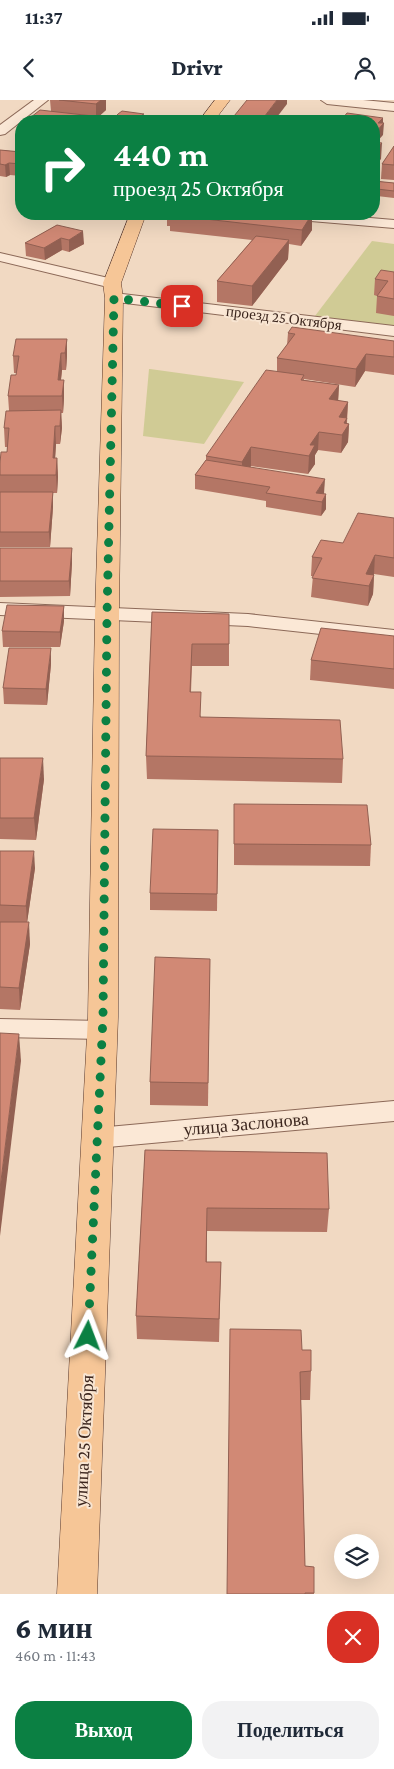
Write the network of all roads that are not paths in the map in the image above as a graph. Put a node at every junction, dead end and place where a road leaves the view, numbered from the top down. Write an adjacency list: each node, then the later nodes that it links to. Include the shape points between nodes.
1 (42, 100): 5 (street)
2 (222, 100): 6 (main road)
3 (328, 100): 4 (street)
4 (394, 107)
5 (22, 115)
6 (211, 115)
7 (15, 120): 8 (street)
8 (0, 131)
9 (136, 220): 13 (main road, улица 25 Октября)
10 (346, 220): 11 (street)
11 (394, 224)
12 (0, 257): 13 (street, проезд 25 Октября)
13 (113, 290): 14 (street, проезд 25 Октября); 16 (main road, улица 25 Октября)
14 (394, 330)
15 (0, 609): 16 (street)
16 (107, 615): 17 (street, via 248,620); 19 (main road, улица 25 Октября)
17 (394, 636)
18 (0, 1028): 19 (street)
19 (103, 1030): 21 (main road, улица 25 Октября)
20 (394, 1111): 21 (street, улица Заслонова)
21 (97, 1138): 22 (main road, улица 25 Октября)
22 (77, 1594)

